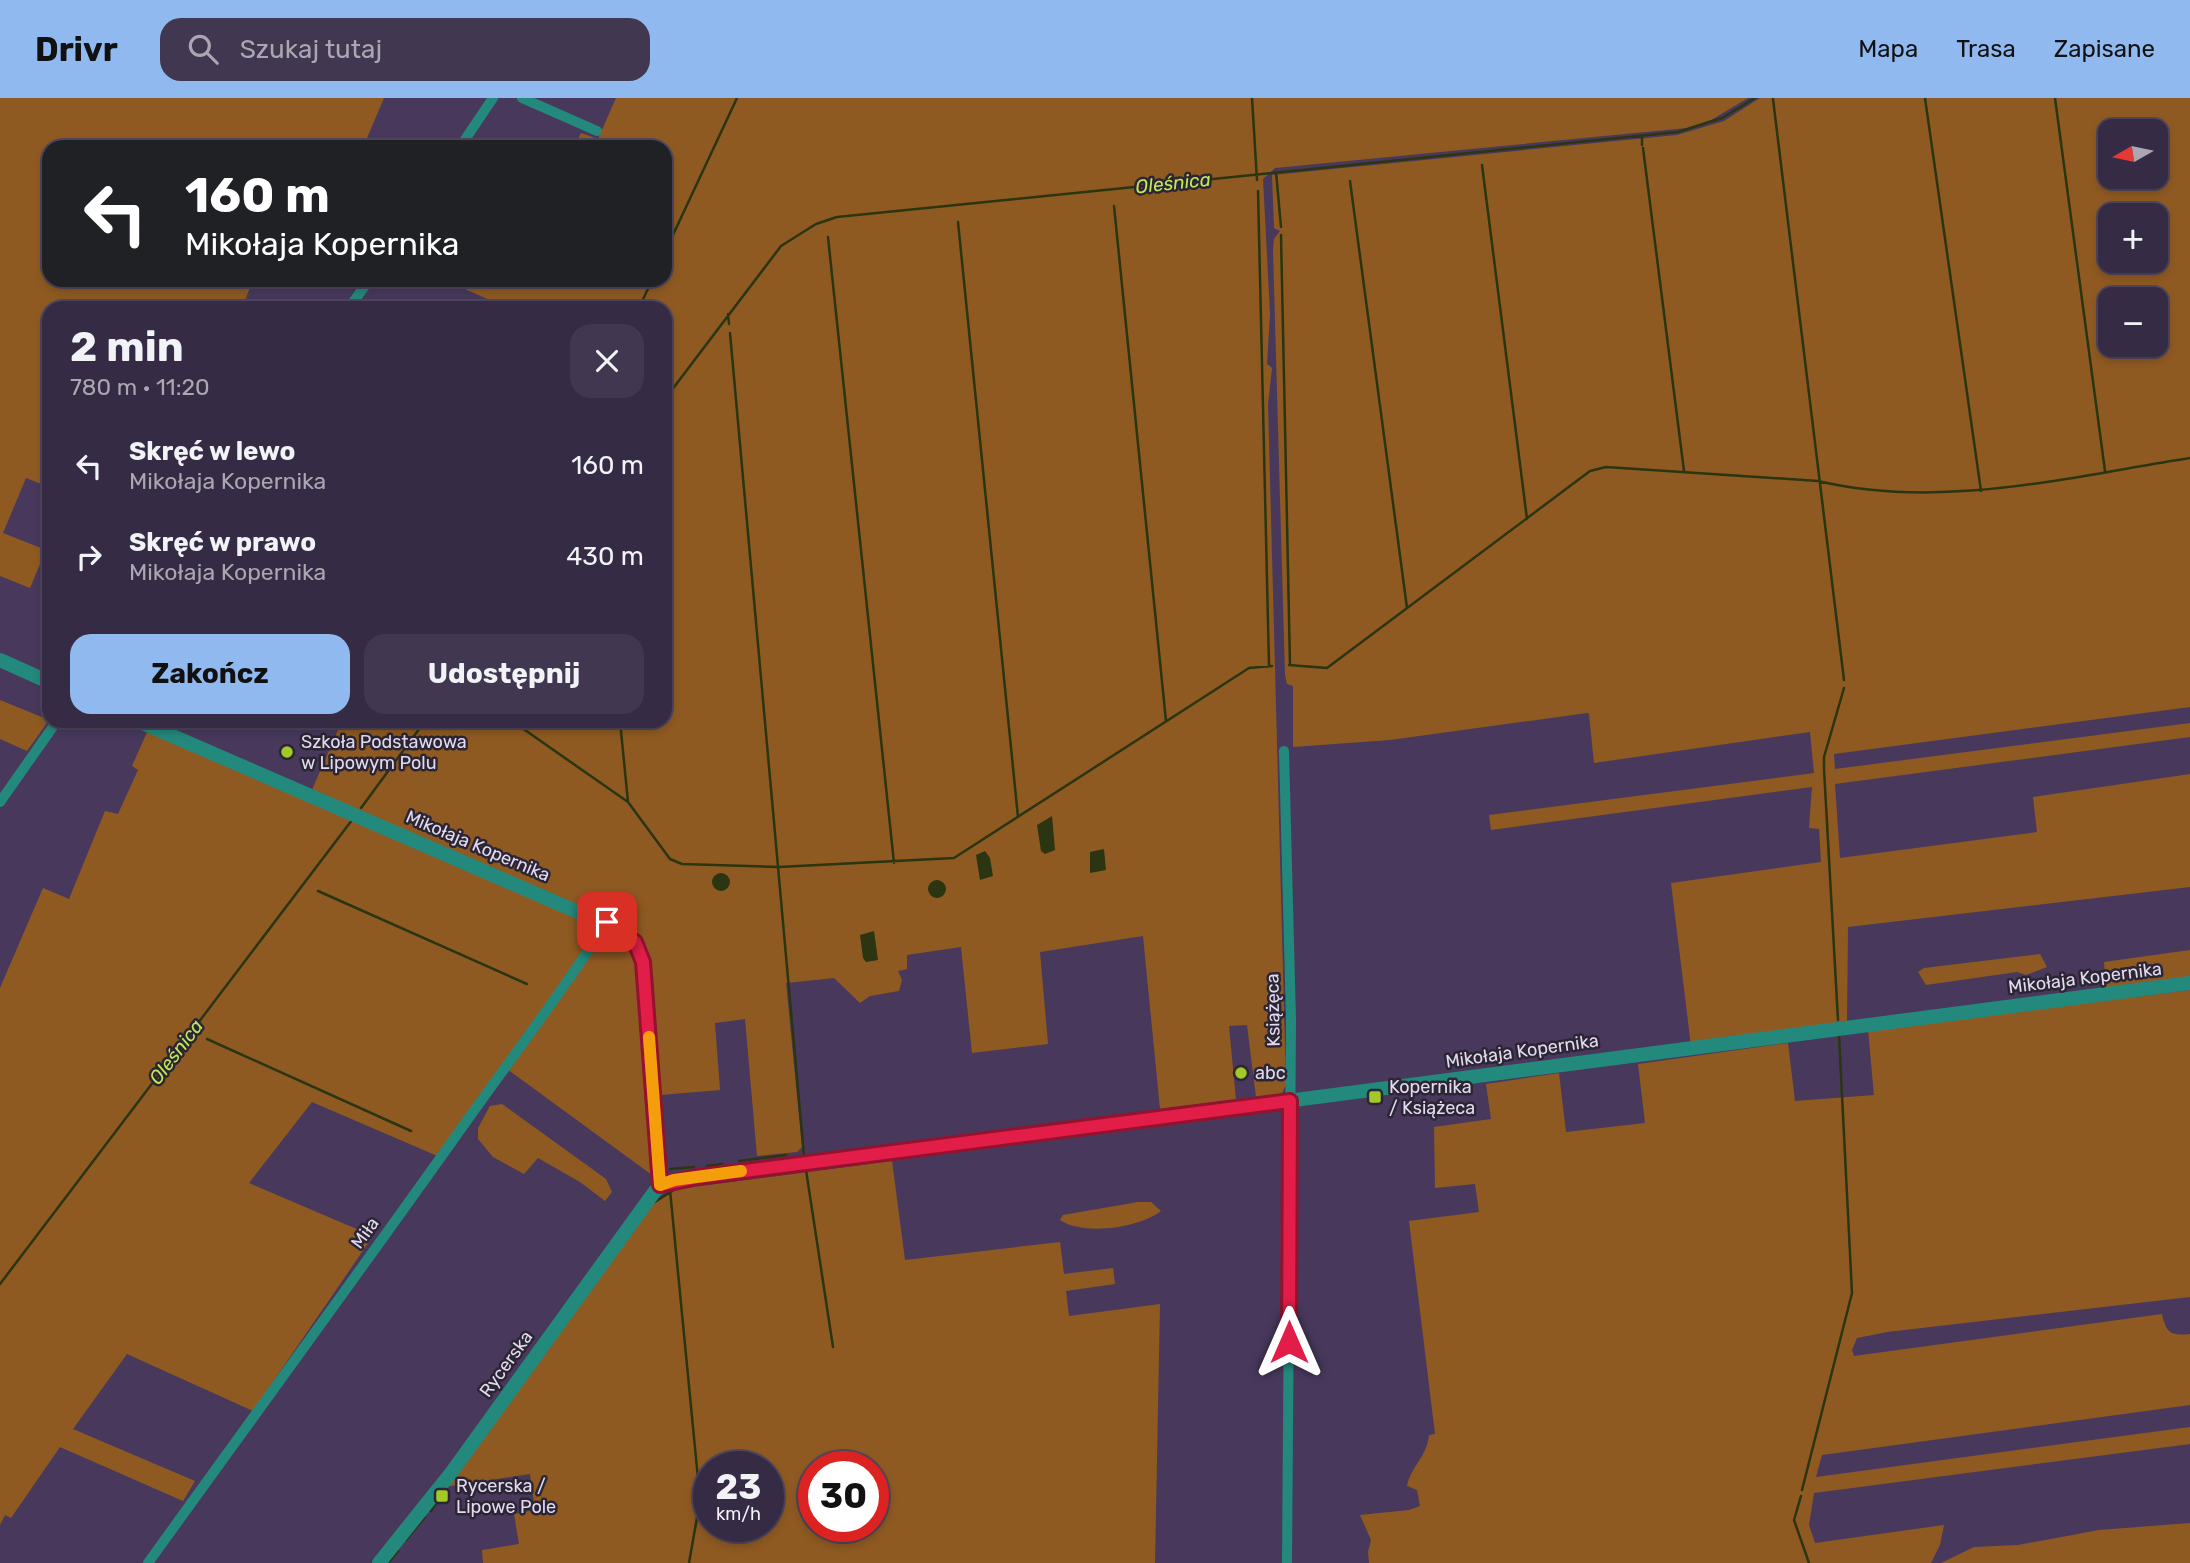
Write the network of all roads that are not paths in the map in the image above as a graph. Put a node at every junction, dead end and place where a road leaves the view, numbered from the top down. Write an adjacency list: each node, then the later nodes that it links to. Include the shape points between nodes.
1 (493, 98): 4 (street)
2 (522, 98): 3 (street)
3 (597, 131)
4 (465, 140)
5 (0, 660): 6 (street)
6 (42, 678)
7 (52, 728): 10 (street)
8 (154, 728): 11 (street, Mikołaja Kopernika)
9 (1284, 751): 13 (street, Książęca)
10 (0, 802)
11 (607, 922): 14 (street, Mikołaja Kopernika, via 635,942 643,962); 15 (street, Miła, via 539,1025)
12 (2190, 984): 13 (street, Mikołaja Kopernika)
13 (1290, 1101): 14 (street, Mikołaja Kopernika); 17 (street, Książęca)
14 (660, 1185): 16 (street, Rycerska, via 467,1451)
15 (148, 1563)
16 (379, 1563)
17 (1287, 1563)

